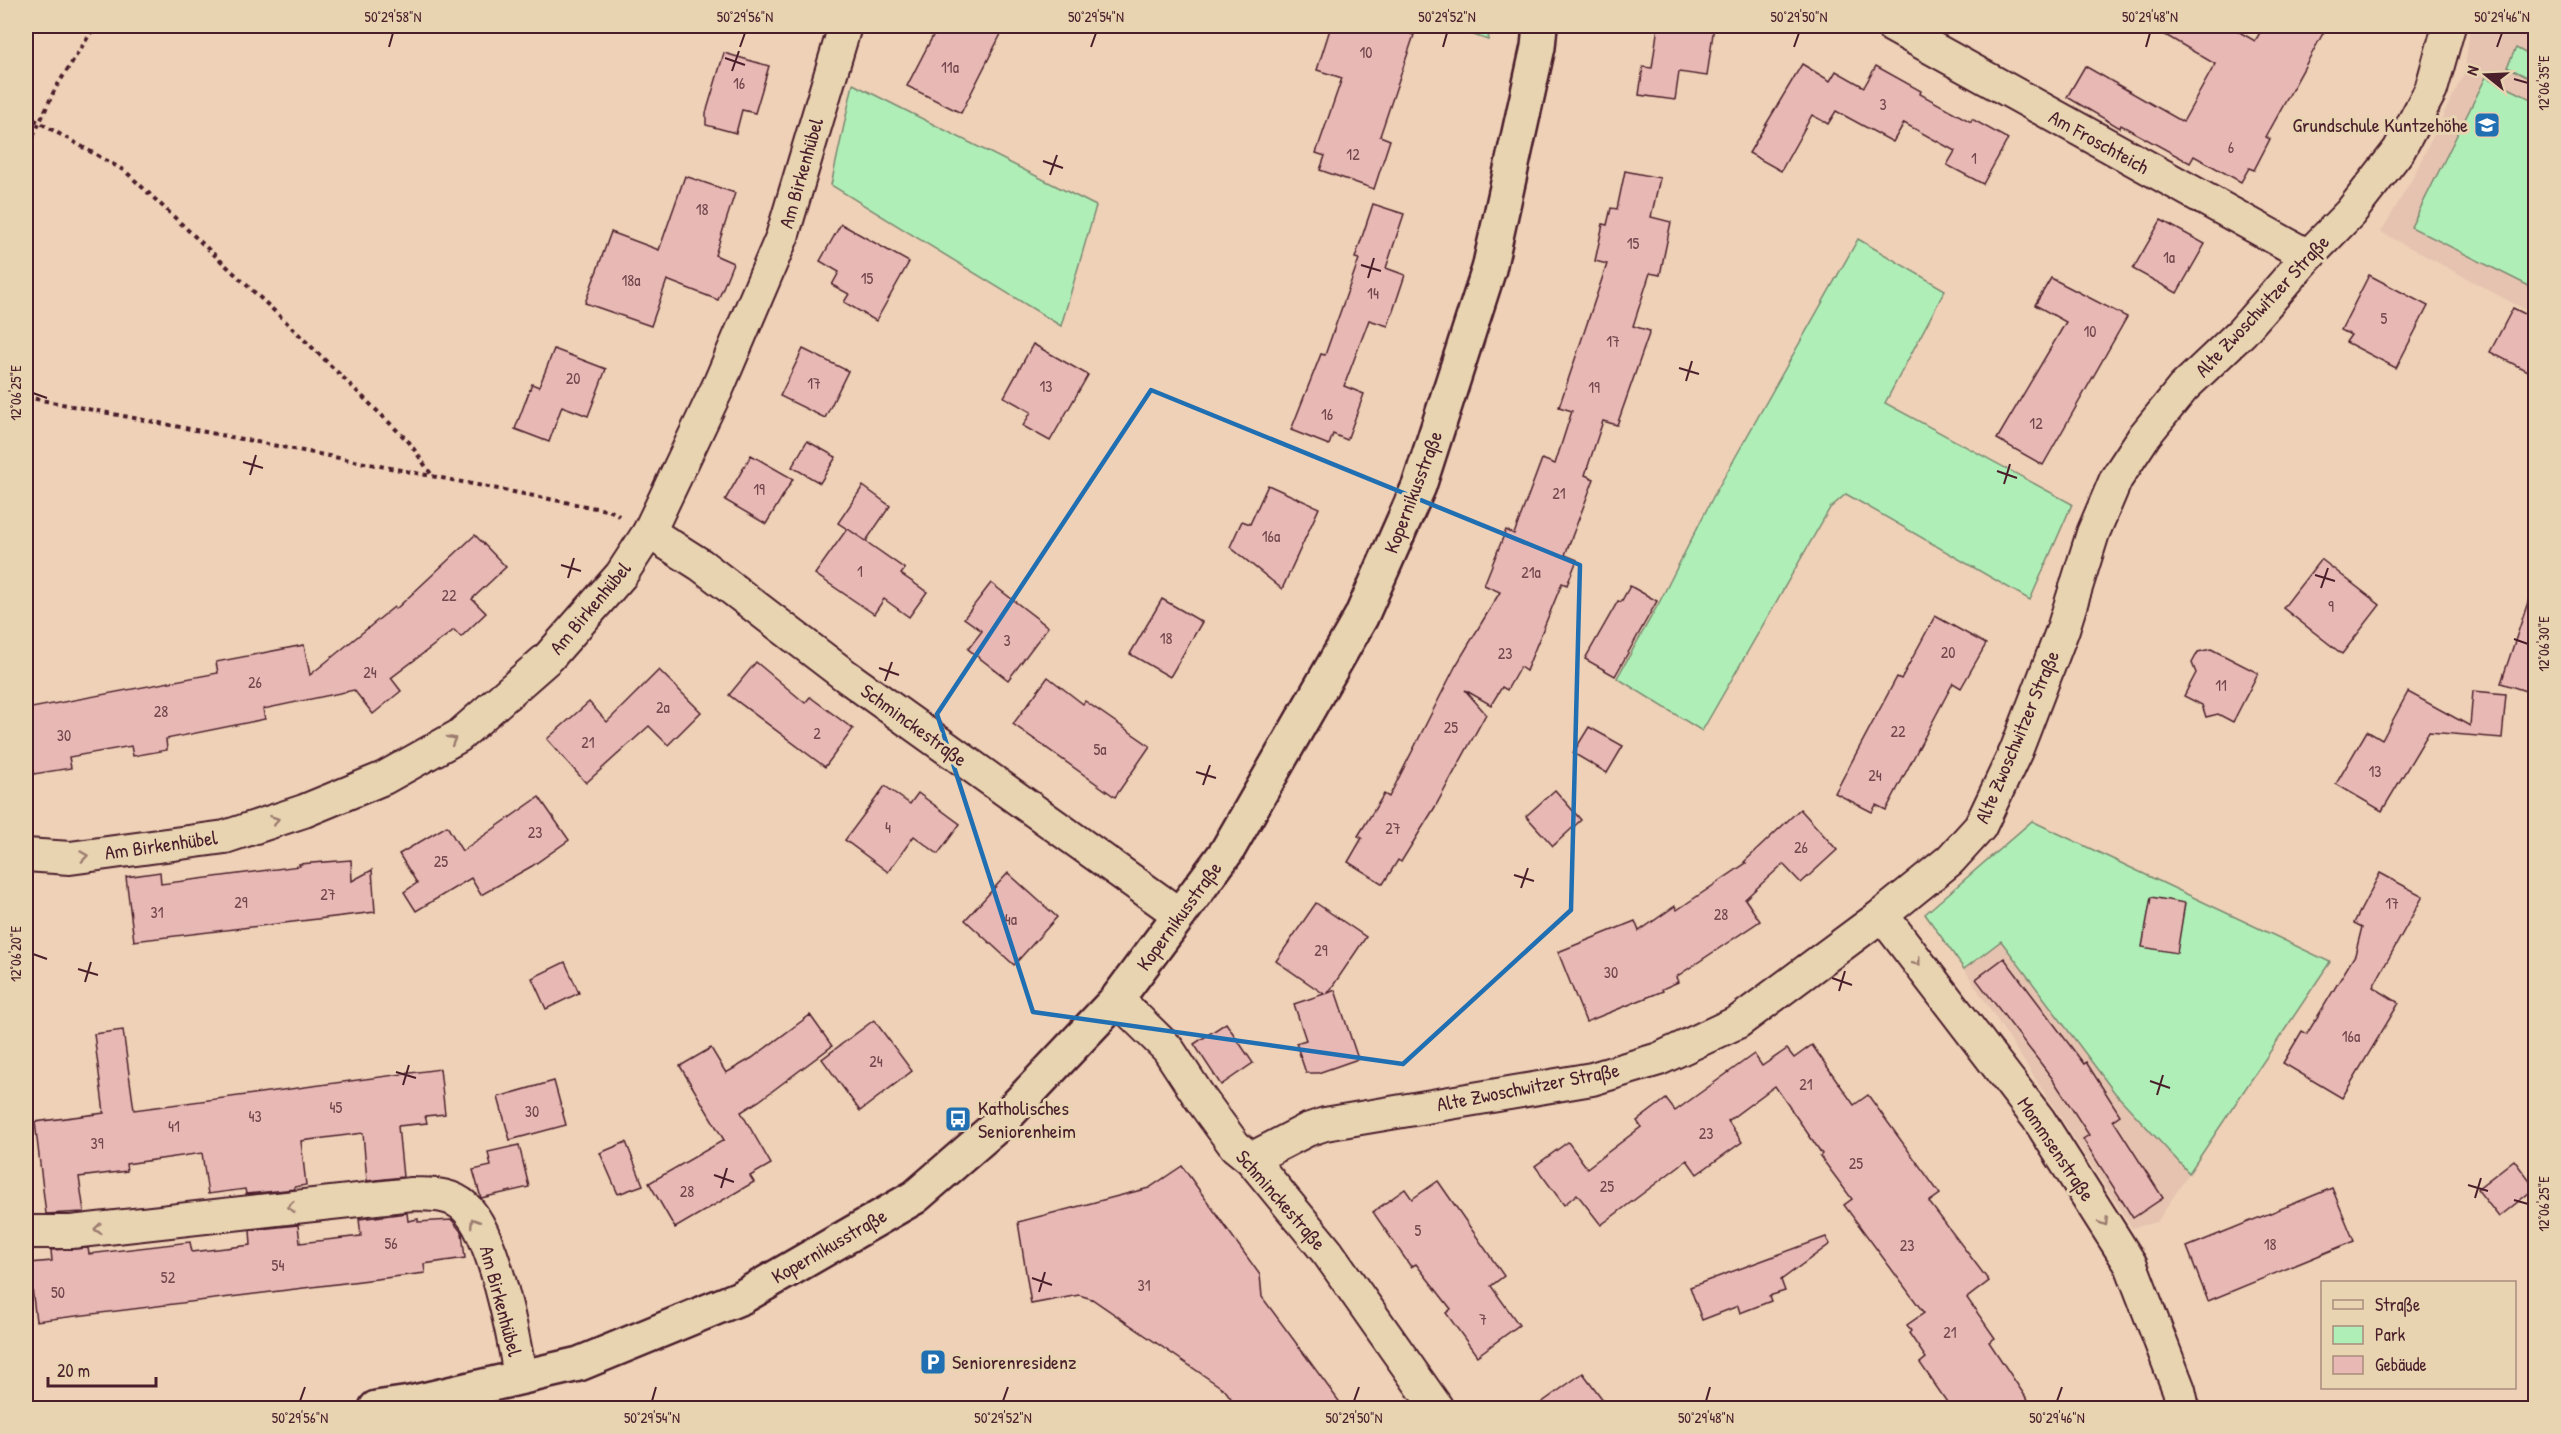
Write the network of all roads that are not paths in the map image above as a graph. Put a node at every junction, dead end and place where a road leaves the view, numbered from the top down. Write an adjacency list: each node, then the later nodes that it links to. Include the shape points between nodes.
1 (845, 26): 6 (street, Am Birkenhübel, via 782,237 718,387)
2 (1540, 26): 8 (street, Kopernikusstraße, via 1489,269 1419,486 1361,617 1227,851)
3 (1892, 26): 5 (street, Am Froschteich)
4 (2449, 26): 5 (street, Alte Zwoschwitzer Straße, via 2431,90 2399,150 2350,213)
5 (2308, 256): 9 (street, Alte Zwoschwitzer Straße, via 2242,332 2183,388 2116,479 2016,751 1980,827 1950,860)
6 (649, 532): 7 (street, Am Birkenhübel, one-way to 6, via 70,858 225,837 304,811 384,778 459,736 549,657 621,575); 8 (street, Schminckestraße, via 701,565 846,676)
7 (26, 855)
8 (1180, 915): 10 (street, Kopernikusstraße)
9 (1882, 915): 11 (street, Alte Zwoschwitzer Straße, via 1738,1022 1659,1059 1592,1079 1325,1124); 16 (street, Mommsenstraße, one-way to 16, via 2039,1120 2131,1265)
10 (1117, 999): 11 (street, Schminckestraße, via 1168,1049 1235,1146); 13 (street, Kopernikusstraße, via 998,1125 915,1197 742,1297 579,1364)
11 (1251, 1159): 15 (street, Schminckestraße, via 1328,1253)
12 (26, 1232): 13 (street, Am Birkenhübel, one-way to 12, via 515,1342 484,1238 466,1207 445,1195 412,1194 71,1232)
13 (520, 1377): 14 (street, Kopernikusstraße)
14 (376, 1408)
15 (1437, 1408)
16 (2183, 1408)

